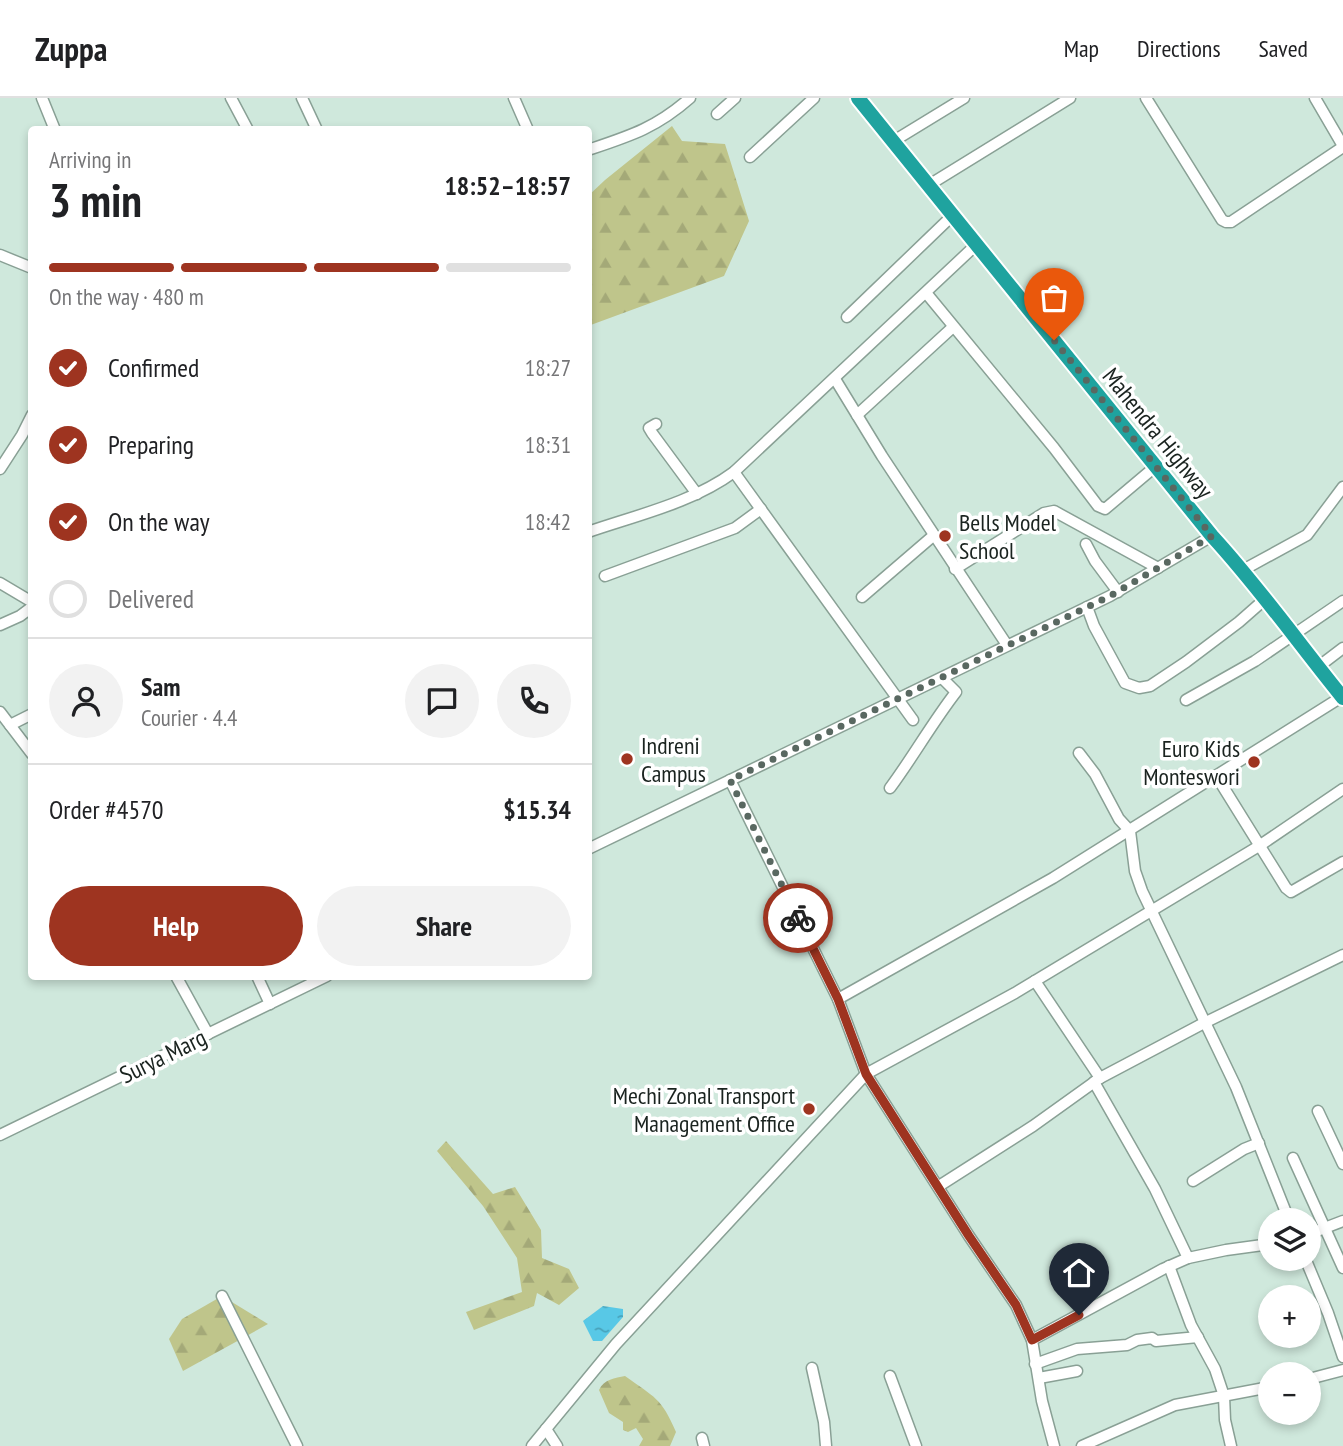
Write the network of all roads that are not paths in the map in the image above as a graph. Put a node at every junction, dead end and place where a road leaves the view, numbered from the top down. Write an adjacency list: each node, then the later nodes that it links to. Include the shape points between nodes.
1 (42, 98): 14 (street)
2 (232, 98): 15 (street)
3 (302, 98): 16 (street)
4 (514, 98): 17 (street)
5 (690, 98): 20 (street, via 669,117)
6 (735, 98): 13 (street)
7 (814, 98): 21 (street)
8 (858, 98): 18 (highway, Mahendra Highway)
9 (964, 98): 18 (street)
10 (1070, 98): 22 (street)
11 (1146, 98): 19 (street, via 1226,222)
12 (1315, 98): 19 (street)
13 (717, 114)
14 (53, 126)
15 (246, 126)
16 (315, 126)
17 (526, 126)
18 (892, 142): 22 (highway, Mahendra Highway)
19 (1343, 147)
20 (592, 149)
21 (750, 157)
22 (929, 186): 23 (highway, Mahendra Highway)
23 (953, 215): 24 (highway, Mahendra Highway); 28 (street)
24 (977, 244): 27 (street); 34 (highway, Mahendra Highway)
25 (0, 254): 26 (street)
26 (28, 266)
27 (927, 294): 29 (street); 30 (street)
28 (847, 317)
29 (953, 327): 31 (street); 34 (street, via 1098,506 1105,509)
30 (835, 379): 31 (street); 36 (street)
31 (858, 415): 41 (street)
32 (28, 423): 35 (street)
33 (656, 424): 38 (street, via 649,428)
34 (1156, 466): 42 (highway, Mahendra Highway)
35 (0, 469)
36 (734, 472): 38 (street); 39 (street)
37 (1343, 487): 46 (street, via 1307,535)
38 (697, 494): 40 (street)
39 (761, 509): 47 (street, via 735,528); 63 (street)
40 (592, 531)
41 (933, 536): 45 (street); 50 (street)
42 (1212, 536): 44 (street); 46 (highway, Mahendra Highway)
43 (1086, 544): 49 (street)
44 (1158, 568): 45 (street, via 1054,511); 49 (street)
45 (955, 569): 58 (street)
46 (1243, 570): 51 (highway, Mahendra Highway)
47 (605, 576)
48 (0, 583): 53 (street)
49 (1118, 592): 54 (street)
50 (862, 597)
51 (1264, 600): 54 (street, via 1186,662 1150,686 1139,688 1125,683); 57 (highway, Mahendra Highway)
52 (1343, 601): 57 (street)
53 (28, 602)
54 (1087, 607): 58 (street)
55 (28, 609): 56 (street)
56 (0, 625)
57 (1291, 635): 60 (highway, Mahendra Highway); 64 (street)
58 (1007, 645): 61 (street)
59 (1343, 648): 60 (street)
60 (1318, 667): 62 (highway, Mahendra Highway)
61 (942, 678): 63 (street); 73 (street, via 956,692)
62 (1343, 697): 71 (street)
63 (900, 699): 67 (street); 72 (street)
64 (1186, 700)
65 (0, 712): 68 (street)
66 (28, 716): 68 (street)
67 (913, 720)
68 (10, 725): 69 (street)
69 (28, 749)
70 (1079, 753): 75 (street)
71 (1217, 777): 75 (street); 76 (street)
72 (730, 780): 77 (street); 85 (street)
73 (890, 788)
74 (1343, 789): 76 (street)
75 (1130, 831): 79 (street, via 1135,871); 85 (street)
76 (1259, 846): 78 (street, via 1291,892); 79 (street)
77 (592, 847)
78 (1343, 862)
79 (1151, 910): 84 (street); 87 (street)
80 (1342, 956): 87 (street)
81 (178, 980): 88 (street)
82 (259, 980): 86 (street)
83 (319, 980): 86 (street, Surya Marg)
84 (1035, 981): 89 (street); 90 (street)
85 (838, 999): 89 (street)
86 (270, 1004): 88 (street, Surya Marg)
87 (1204, 1023): 90 (street); 93 (street)
88 (208, 1034): 92 (street, Surya Marg)
89 (866, 1074): 97 (street); 120 (street, via 616,1344)
90 (1097, 1080): 97 (street); 103 (street)
91 (1318, 1111): 95 (street)
92 (0, 1135)
93 (1259, 1143): 96 (street); 98 (street)
94 (1293, 1158): 100 (street)
95 (1343, 1164)
96 (1193, 1181)
97 (939, 1186): 109 (street, via 1016,1305)
98 (1284, 1208)
99 (1343, 1222): 100 (street)
100 (1326, 1230): 101 (street); 105 (street)
101 (1321, 1231)
102 (1258, 1246): 103 (street)
103 (1188, 1258): 104 (street)
104 (1169, 1266): 108 (street); 109 (street)
105 (1343, 1268)
106 (1310, 1271): 110 (street)
107 (222, 1296): 121 (street)
108 (1198, 1337): 111 (street, via 1152,1338 1077,1349); 119 (street)
109 (1032, 1340): 111 (street)
110 (1343, 1357)
111 (1035, 1364): 117 (street)
112 (812, 1368): 124 (street)
113 (1343, 1370): 116 (street)
114 (1077, 1371): 117 (street)
115 (890, 1376): 125 (street)
116 (1321, 1376)
117 (1039, 1378): 126 (street)
118 (1258, 1389): 119 (street)
119 (1224, 1396): 127 (street, via 1175,1405); 128 (street)
120 (546, 1429): 122 (street); 123 (street)
121 (297, 1446)
122 (532, 1446)
123 (557, 1446)
124 (826, 1446)
125 (916, 1446)
126 (1054, 1446)
127 (1082, 1446)
128 (1231, 1446)

